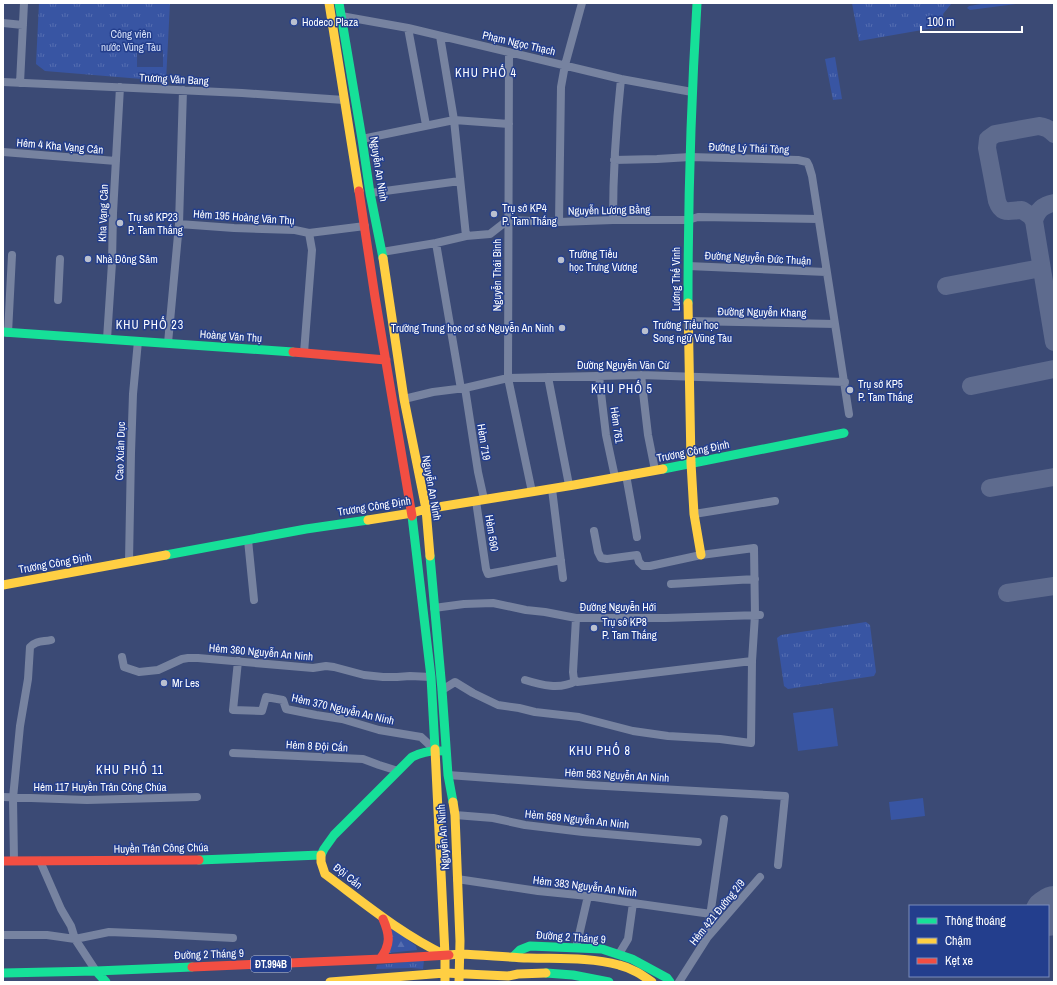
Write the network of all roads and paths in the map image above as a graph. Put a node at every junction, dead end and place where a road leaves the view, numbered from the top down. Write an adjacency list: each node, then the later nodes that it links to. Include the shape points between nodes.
1 (24, 3): 8 (street)
2 (329, 3): 19 (main road, Nguyễn An Ninh)
3 (339, 3): 6 (main road, Nguyễn An Ninh)
4 (582, 3): 12 (street)
5 (697, 3): 18 (main road, Lương Thế Vinh)
6 (342, 16): 9 (street, Phạm Ngọc Thạch); 23 (main road, Nguyễn An Ninh)
7 (3, 23): 8 (street)
8 (23, 25): 15 (street)
9 (408, 28): 10 (street, Phạm Ngọc Thạch); 22 (street)
10 (440, 36): 11 (street, Phạm Ngọc Thạch); 20 (street)
11 (509, 52): 12 (street, Phạm Ngọc Thạch); 21 (street, Nguyễn Thái Bình)
12 (565, 65): 13 (street, Phạm Ngọc Thạch); 34 (street, via 561,87)
13 (621, 79): 18 (street, Phạm Ngọc Thạch); 26 (street)
14 (3, 82): 15 (street, Trương Văn Bang)
15 (20, 83): 16 (street, Trương Văn Bang)
16 (120, 87): 17 (street, Trương Văn Bang); 27 (street, Kha Vạng Cân)
17 (183, 90): 19 (street, Trương Văn Bang); 35 (street)
18 (692, 92): 25 (main road, Lương Thế Vinh)
19 (344, 100): 36 (main road, Nguyễn An Ninh)
20 (454, 120): 21 (street); 22 (street); 28 (street)
21 (508, 124): 31 (street, Nguyễn Thái Bình)
22 (426, 125): 23 (street)
23 (362, 139): 29 (main road, Nguyễn An Ninh)
24 (3, 152): 27 (street, Hẻm 4 Kha Vạng Cân)
25 (690, 157): 26 (street, Đường Lý Thái Tông); 30 (street, Đường Lý Thái Tông, via 807,162 812,176); 33 (main road, Lương Thế Vinh)
26 (614, 160): 32 (street)
27 (116, 161): 49 (street, Kha Vạng Cân)
28 (460, 181): 29 (street); 38 (street)
29 (370, 193): 40 (main road, Nguyễn An Ninh)
30 (818, 219): 33 (street, Nguyễn Lương Bằng, via 698,217); 44 (street)
31 (508, 220): 34 (street, Nguyễn Lương Bằng); 38 (street, via 490,234); 58 (street, Nguyễn Thái Bình)
32 (613, 220): 33 (street, Nguyễn Lương Bằng); 34 (street, Nguyễn Lương Bằng)
33 (688, 220): 43 (main road, Lương Thế Vinh)
34 (559, 222)
35 (178, 224): 37 (street, Hẻm 195 Hoàng Văn Thụ, via 295,230); 51 (street)
36 (365, 226): 37 (street, Hẻm 195 Hoàng Văn Thụ); 53 (main road, Nguyễn An Ninh)
37 (309, 233): 52 (street, Hẻm 195 Hoàng Văn Thụ, via 312,250)
38 (466, 236): 39 (street)
39 (436, 243): 40 (street); 60 (street, Hẻm 719)
40 (382, 252): 61 (main road, Nguyễn An Ninh)
41 (12, 255): 48 (street)
42 (60, 259): 45 (street)
43 (688, 266): 44 (street, Đường Nguyễn Đức Thuận); 46 (main road, Lương Thế Vinh)
44 (826, 272): 47 (street)
45 (58, 300)
46 (688, 321): 47 (street, Đường Nguyễn Khang); 57 (main road, Lương Thế Vinh)
47 (835, 324): 59 (street)
48 (5, 332): 49 (main road, Hoàng Văn Thụ)
49 (107, 339): 50 (main road, Hoàng Văn Thụ)
50 (138, 341): 51 (main road, Hoàng Văn Thụ); 81 (street, Cao Xuân Dục, via 133,394)
51 (168, 343): 52 (main road, Hoàng Văn Thụ)
52 (304, 353): 53 (main road, Hoàng Văn Thụ)
53 (386, 360): 74 (main road, Nguyễn An Ninh)
54 (642, 375): 55 (street, Đường Nguyễn Văn Cừ); 57 (street, Đường Nguyễn Văn Cừ); 65 (street, via 648,434)
55 (599, 376): 56 (street, Đường Nguyễn Văn Cừ); 67 (street, Hẻm 761, via 606,435)
56 (548, 377): 58 (street, Đường Nguyễn Văn Cừ); 68 (street)
57 (689, 377): 59 (street, Đường Nguyễn Văn Cừ); 64 (main road, Lương Thế Vinh)
58 (508, 378): 60 (street, Đường Nguyễn Văn Cừ); 70 (street, Nguyễn Thái Bình)
59 (845, 382): 62 (street)
60 (463, 389): 61 (street, Đường Nguyễn Văn Cừ, via 433,392); 71 (street, Hẻm 719, via 478,472)
61 (404, 399): 73 (main road, Nguyễn An Ninh)
62 (849, 414)
63 (844, 433): 64 (main road, Trương Công Định)
64 (691, 463): 65 (main road, Trương Công Định); 75 (main road, Lương Thế Vinh)
65 (655, 470): 66 (main road, Trương Công Định)
66 (626, 475): 67 (main road, Trương Công Định); 77 (street)
67 (615, 477): 68 (main road, Trương Công Định)
68 (569, 485): 69 (main road, Trương Công Định)
69 (552, 489): 70 (main road, Trương Công Định); 80 (street)
70 (532, 492): 71 (main road, Trương Công Định)
71 (480, 500): 73 (main road, Trương Công Định); 80 (street, Hẻm 590, via 488,573)
72 (775, 501): 75 (street)
73 (426, 509): 74 (main road, Trương Công Định); 87 (main road, Nguyễn An Ninh)
74 (412, 513): 78 (main road, Trương Công Định); 94 (main road, Nguyễn An Ninh)
75 (694, 514): 79 (main road, Lương Thế Vinh)
76 (594, 531): 79 (street, via 599,556 603,558 637,555 640,564 650,566)
77 (637, 537)
78 (248, 540): 81 (main road, Trương Công Định); 86 (street)
79 (702, 555): 83 (street, via 754,548)
80 (561, 560): 82 (street)
81 (129, 562): 84 (main road, Trương Công Định)
82 (563, 578)
83 (754, 579): 85 (street); 88 (street)
84 (3, 584)
85 (672, 584)
86 (254, 600)
87 (434, 608): 89 (street, Đường Nguyễn Hới, via 493,603); 97 (main road, Nguyễn An Ninh)
88 (758, 615): 89 (street, Đường Nguyễn Hới); 93 (street)
89 (576, 618): 96 (street, via 573,672)
90 (51, 640): 105 (street, via 37,642 30,647)
91 (122, 657): 92 (street, Hẻm 360 Nguyễn An Ninh, via 124,667 139,672 158,670 188,658)
92 (238, 661): 94 (street, Hẻm 360 Nguyễn An Ninh, via 313,668 326,666 383,677); 98 (street, Hẻm 370 Nguyễn An Ninh, via 233,710 262,711 266,697 283,700 286,709 421,737)
93 (752, 661): 96 (street); 97 (street, via 751,743 633,731 579,717 535,712 498,704 455,682)
94 (431, 677): 98 (main road, Nguyễn An Ninh)
95 (525, 680): 96 (street, via 550,686)
96 (576, 681)
97 (442, 690): 99 (main road, Nguyễn An Ninh)
98 (436, 750): 99 (main road); 101 (main road, via 412,757); 127 (main road, Nguyễn An Ninh)
99 (446, 751): 102 (main road, Nguyễn An Ninh)
100 (233, 753): 101 (street, Hẻm 8 Đội Cấn, via 363,759)
101 (398, 771): 109 (main road, via 334,835)
102 (448, 775): 106 (main road, Nguyễn An Ninh); 113 (street, Hẻm 563 Nguyễn An Ninh, via 785,796)
103 (197, 797): 105 (street, Hẻm 117 Huyền Trân Công Chúa, via 87,800)
104 (3, 798): 105 (street, Hẻm 117 Huyền Trân Công Chúa)
105 (13, 798): 111 (street)
106 (455, 816): 108 (street, Hẻm 569 Nguyễn An Ninh, via 493,818 525,826); 115 (main road, Nguyễn An Ninh)
107 (724, 819): 118 (street)
108 (698, 842)
109 (320, 855): 112 (main road, Huyền Trân Công Chúa, via 200,860); 119 (main road, Đội Cấn, via 320,865 325,874)
110 (3, 861): 111 (main road, Huyền Trân Công Chúa)
111 (14, 861): 112 (main road, Huyền Trân Công Chúa)
112 (40, 861): 123 (street)
113 (778, 865)
114 (760, 877): 122 (street, Hẻm 421 Đường 2/9)
115 (457, 879): 116 (street, Hẻm 383 Nguyễn An Ninh); 125 (main road, Nguyễn An Ninh)
116 (588, 896): 117 (street, Hẻm 383 Nguyễn An Ninh); 124 (street)
117 (633, 903): 118 (street, Hẻm 383 Nguyễn An Ninh); 126 (street, via 628,939)
118 (711, 914): 122 (street)
119 (382, 918): 127 (main road, Đội Cấn, via 415,940); 129 (main road, via 389,934 389,943)
120 (3, 935): 123 (street, via 47,935)
121 (233, 938): 123 (street, via 109,932)
122 (707, 938): 142 (street, Hẻm 421 Đường 2/9)
123 (75, 939): 130 (street)
124 (576, 948): 126 (main road, Đường 2 Tháng 9); 128 (main road, Đường 2 Tháng 9, via 530,946 520,950)
125 (460, 954): 127 (main road, Đường 2 Tháng 9 / ĐT.994B); 128 (main road, Đường 2 Tháng 9 / ĐT.994B); 134 (main road, Nguyễn An Ninh)
126 (619, 954): 141 (main road, Đường 2 Tháng 9, via 653,970)
127 (445, 955): 129 (main road, Đường 2 Tháng 9 / ĐT.994B); 133 (main road, Nguyễn An Ninh)
128 (513, 957): 132 (main road); 140 (main road, Đường 2 Tháng 9 / ĐT.994B, via 598,961 620,965)
129 (380, 959): 130 (main road, Đường 2 Tháng 9 / ĐT.994B)
130 (96, 971): 131 (main road, Đường 2 Tháng 9 / ĐT.994B); 136 (main road)
131 (3, 973)
132 (511, 977): 134 (main road); 138 (main road); 139 (main road, via 540,973 595,978)
133 (445, 978): 134 (main road); 135 (main road)
134 (459, 978)
135 (364, 981): 137 (main road)
136 (106, 982)
137 (330, 982)
138 (523, 982)
139 (609, 982)
140 (652, 982)
141 (670, 982)
142 (679, 982)

